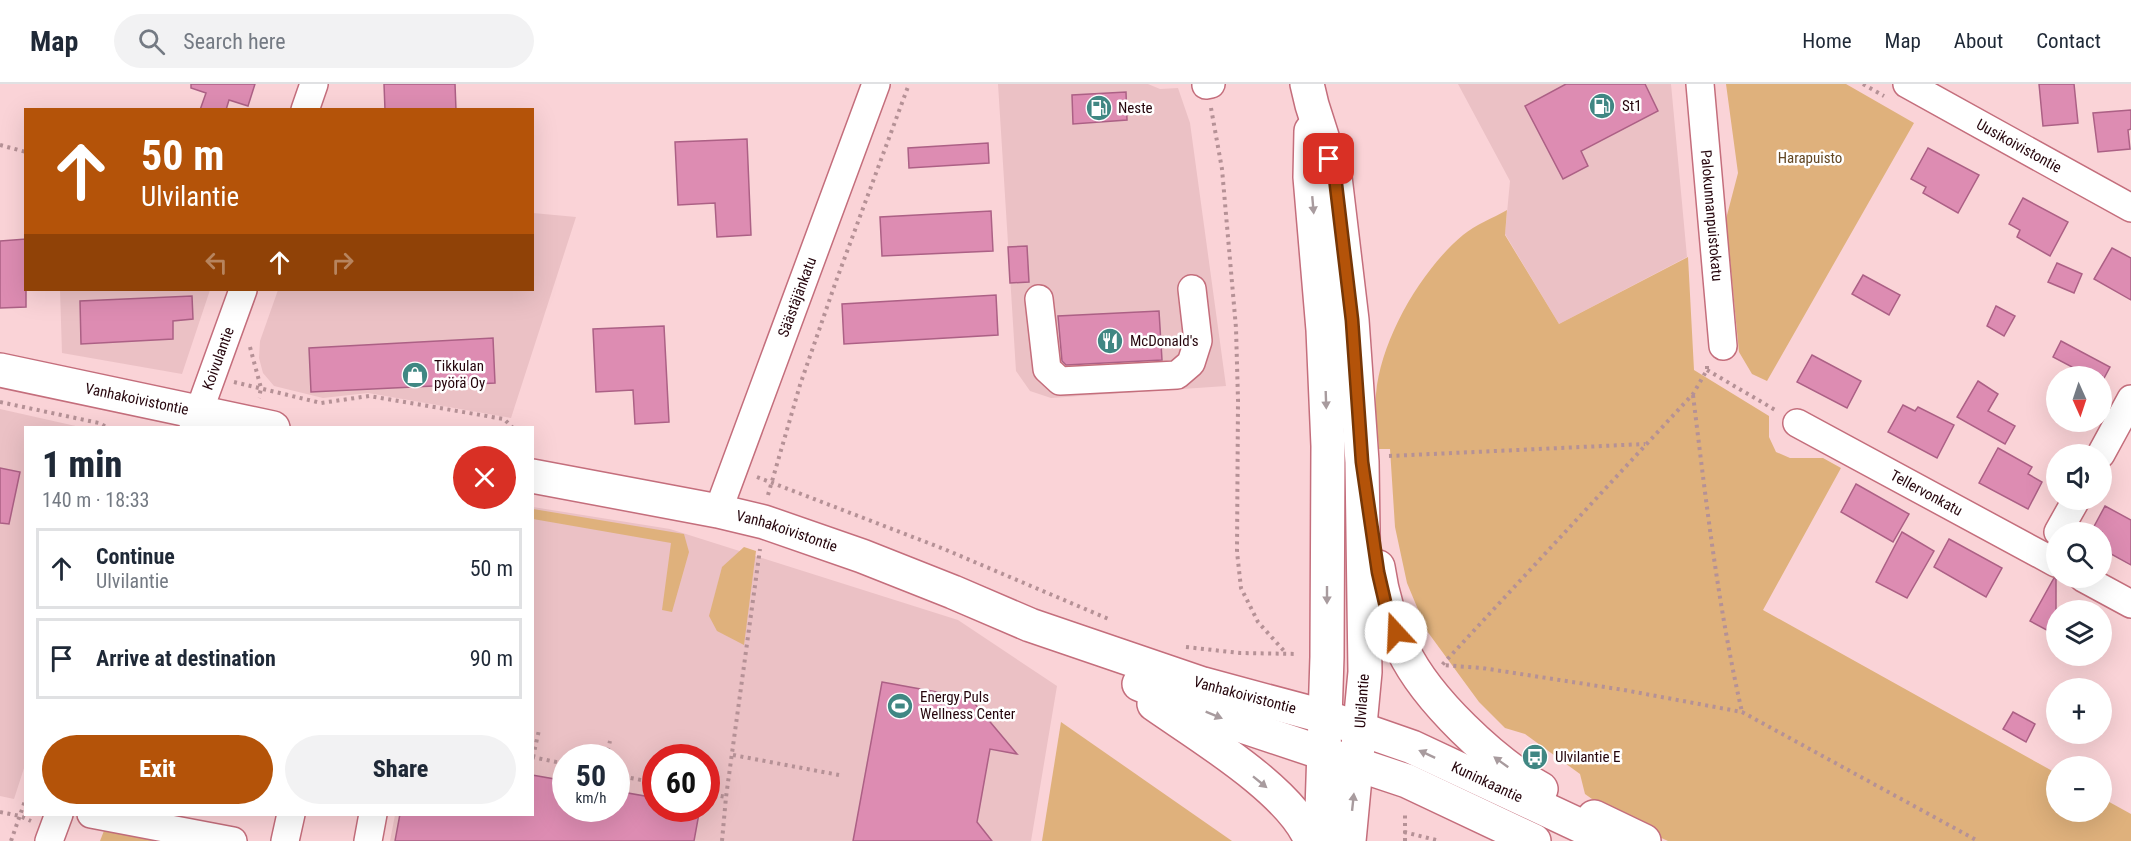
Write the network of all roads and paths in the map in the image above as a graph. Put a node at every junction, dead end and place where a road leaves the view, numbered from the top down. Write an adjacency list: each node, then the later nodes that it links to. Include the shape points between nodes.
1 (314, 84): 8 (street)
2 (876, 84): 33 (street, Säästäjänkatu)
3 (909, 84): 34 (path, via 800,385)
4 (1701, 84): 16 (street, Palokunnanpuistokatu)
5 (1907, 84): 11 (street, Uusikoivistontie)
6 (1208, 85): 43 (path, via 1222,169 1236,328 1236,552 1241,588 1258,622)
7 (1310, 95): 31 (main road, Ulvilantie, via 1335,177); 45 (main road, Ulvilantie, one-way to 45, via 1310,177 1328,446)
8 (306, 108)
9 (0, 145): 10 (path)
10 (24, 151)
11 (2131, 208)
12 (1192, 289): 14 (street, via 1198,341 1191,363 1177,375 1060,381 1047,369)
13 (243, 291): 19 (street, Koivulantie)
14 (1041, 311)
15 (253, 340): 20 (path, via 249,350)
16 (1715, 353): 18 (path)
17 (0, 370): 24 (main road, Vanhakoivistontie)
18 (1707, 370): 21 (path); 25 (path)
19 (213, 377): 20 (path); 24 (street, Koivulantie)
20 (261, 388): 27 (path); 28 (path, via 321,403 369,396 504,419)
21 (1693, 394): 29 (path); 49 (path, via 1711,539)
22 (2131, 399): 30 (street)
23 (0, 402): 26 (path)
24 (196, 420): 27 (main road, Vanhakoivistontie)
25 (1797, 423): 37 (street, Tellervonkatu)
26 (104, 426)
27 (263, 426)
28 (511, 426)
29 (1646, 444): 31 (path, via 1387,456); 46 (path)
30 (2106, 444)
31 (1375, 464): 51 (main road, Ulvilantie); 83 (main road, one-way to 31, via 1551,795 1495,758 1455,720 1422,679 1404,652 1387,611 1378,572)
32 (534, 476): 35 (main road, Vanhakoivistontie)
33 (731, 477): 34 (path); 35 (street, Säästäjänkatu)
34 (772, 482): 36 (path); 40 (path)
35 (718, 511): 36 (main road, Vanhakoivistontie)
36 (764, 522): 41 (main road, Vanhakoivistontie, via 862,556); 57 (path)
37 (2046, 543)
38 (2101, 588): 39 (street)
39 (2131, 604)
40 (1113, 621)
41 (1030, 626): 47 (main road, Vanhakoivistontie); 50 (main road, Vanhakoivistontie, via 1203,684)
42 (1176, 643): 43 (path, via 1240,653)
43 (1286, 652): 45 (path)
44 (1436, 655): 46 (path)
45 (1327, 657): 50 (main road, Ulvilantie)
46 (1442, 665): 48 (path); 49 (path, via 1588,684)
47 (1111, 673): 56 (main road, Vanhakoivistontie, one-way to 56, via 1239,725); 77 (main road, one-way to 77, via 1285,802)
48 (1449, 673)
49 (1742, 712): 84 (path)
50 (1326, 717): 51 (main road, Vanhakoivistontie); 56 (main road, Ulvilantie)
51 (1360, 728): 60 (main road, Ulvilantie); 82 (main road, Kuninkaantie, one-way to 51, via 1412,747)
52 (538, 730): 55 (path)
53 (610, 741): 54 (path)
54 (609, 744)
55 (534, 752)
56 (1325, 753): 60 (main road); 78 (main road, Ulvilantie)
57 (732, 755): 61 (path); 63 (path)
58 (534, 757): 59 (path)
59 (552, 761)
60 (1357, 763): 79 (main road, Ulvilantie, one-way to 60); 81 (main road, via 1407,781)
61 (839, 776)
62 (720, 796): 63 (path)
63 (726, 797): 76 (path)
64 (24, 804): 71 (path)
65 (58, 816): 72 (street)
66 (114, 816): 69 (street)
67 (291, 816): 74 (street)
68 (373, 816): 75 (street)
69 (173, 821): 73 (street)
70 (1404, 832): 80 (path)
71 (11, 841)
72 (49, 841)
73 (233, 841)
74 (285, 841)
75 (368, 841)
76 (722, 841)
77 (1311, 841)
78 (1321, 841)
79 (1349, 841)
80 (1440, 841)
81 (1534, 841)
82 (1613, 841)
83 (1644, 841)
84 (1978, 841)

